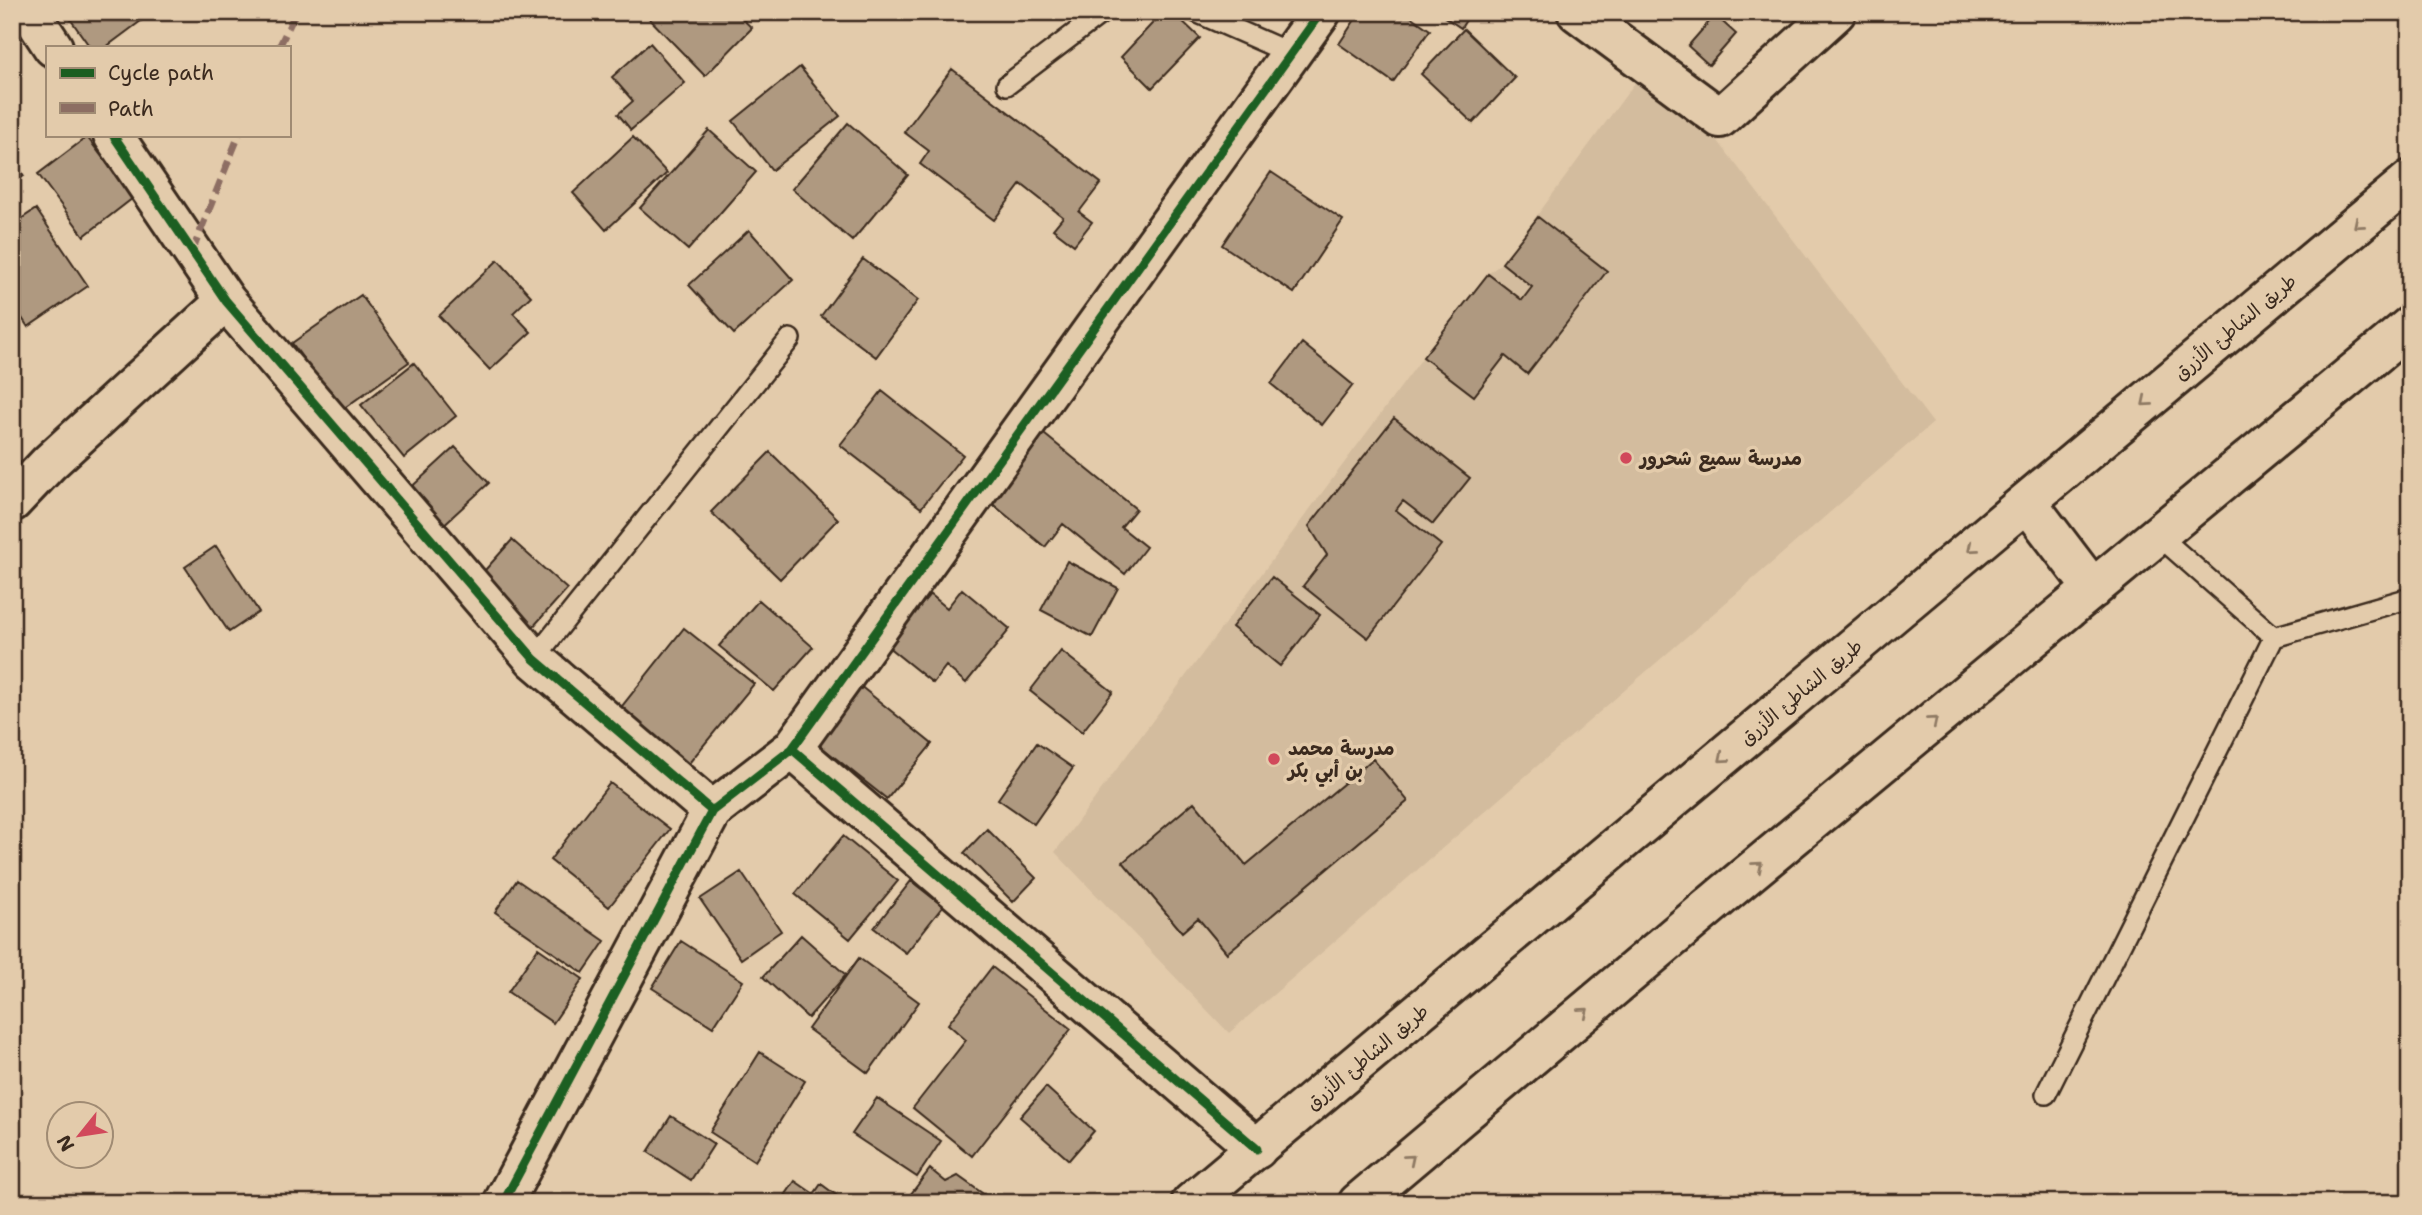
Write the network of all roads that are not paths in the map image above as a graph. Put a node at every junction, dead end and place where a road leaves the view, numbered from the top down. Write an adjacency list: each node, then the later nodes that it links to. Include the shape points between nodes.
1 (30, 12): 7 (street)
2 (1103, 12): 9 (lane)
3 (1196, 12): 8 (lane)
4 (1321, 12): 8 (street)
5 (1577, 12): 6 (street, via 1720,118)
6 (1836, 12)
7 (52, 46)
8 (1294, 55): 22 (street)
9 (1007, 85)
10 (114, 136): 12 (street)
11 (2410, 180): 16 (street, طريق الشاطئ الأزرق, one-way to 16)
12 (226, 301): 15 (street); 21 (street)
13 (2410, 326): 17 (street)
14 (790, 339): 21 (lane)
15 (12, 502)
16 (2027, 502): 18 (street); 25 (street, طريق الشاطئ الأزرق, one-way to 25)
17 (2158, 535): 18 (street); 20 (lane)
18 (2093, 589): 28 (street, one-way to 18)
19 (2410, 598): 20 (lane)
20 (2274, 637): 24 (lane)
21 (534, 659): 23 (street)
22 (792, 749): 23 (street); 25 (street)
23 (712, 811): 26 (street)
24 (2046, 1094)
25 (1257, 1149): 27 (street, طريق الشاطئ الأزرق)
26 (503, 1203)
27 (1191, 1203)
28 (1358, 1203)

